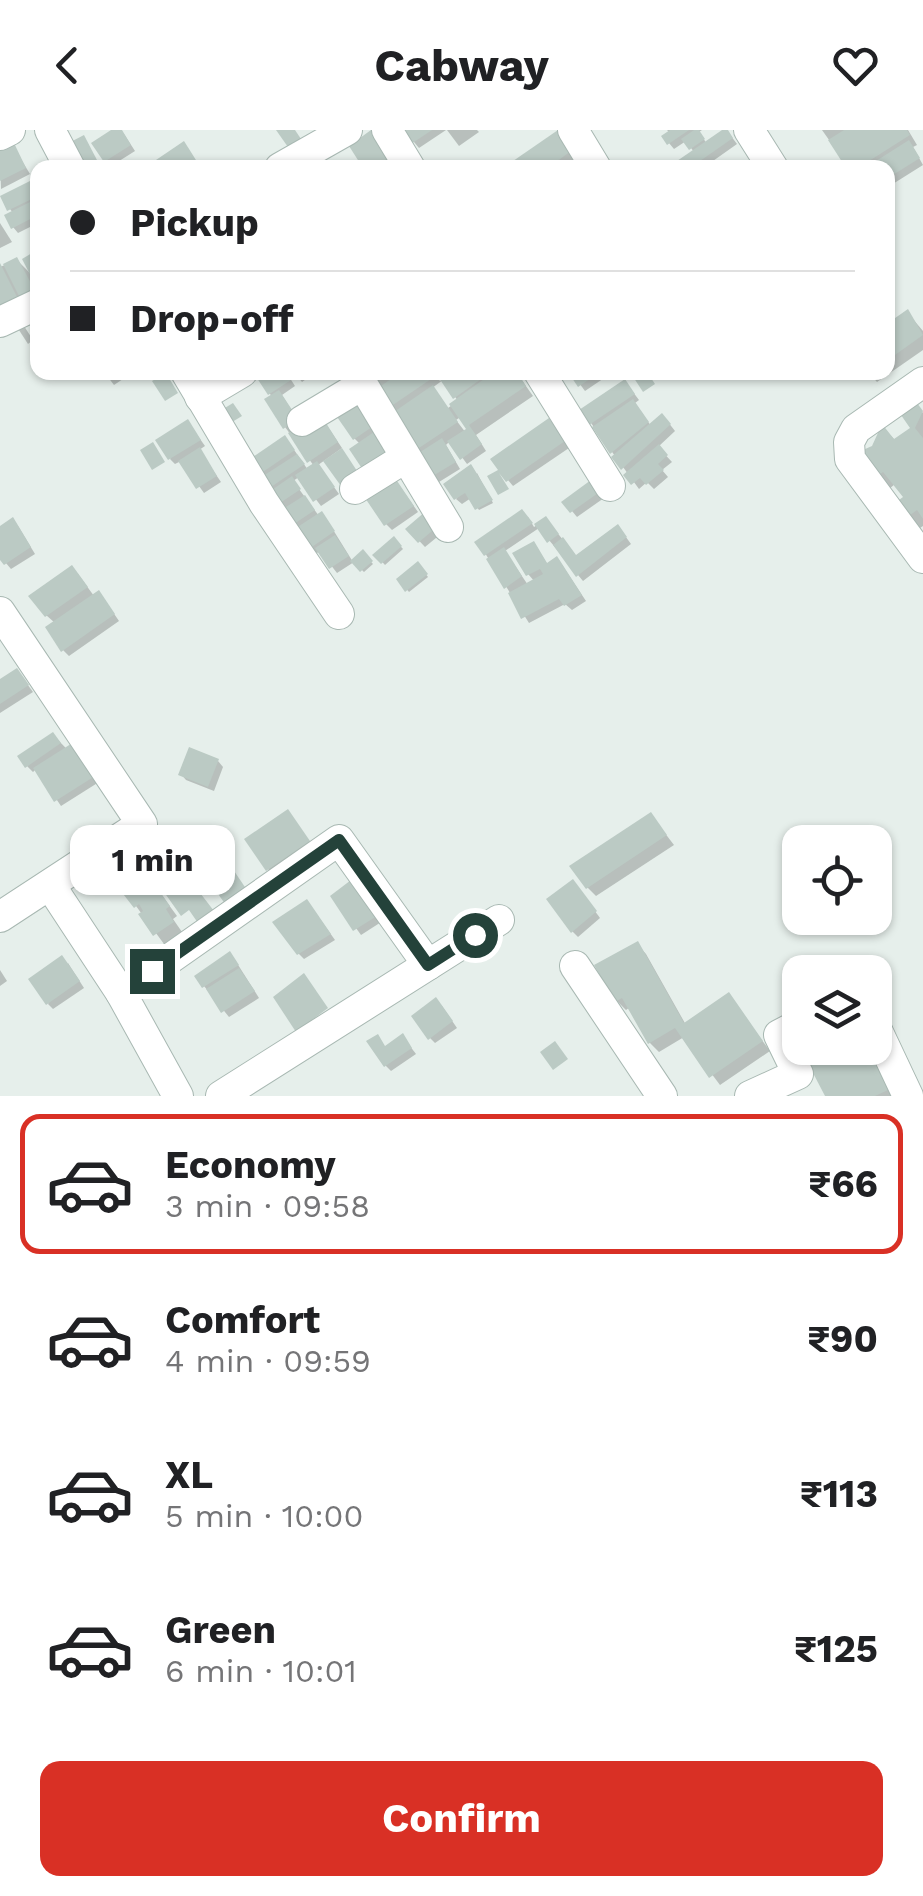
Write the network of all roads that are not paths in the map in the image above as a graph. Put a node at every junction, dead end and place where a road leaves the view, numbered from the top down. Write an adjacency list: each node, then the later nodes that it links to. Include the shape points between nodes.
1 (10, 130): 7 (street)
2 (50, 130): 8 (street)
3 (346, 130): 9 (street)
4 (387, 130): 10 (street)
5 (573, 130): 11 (street)
6 (749, 130): 12 (street)
7 (0, 135)
8 (66, 160)
9 (294, 160)
10 (405, 160)
11 (591, 160)
12 (768, 160)
13 (30, 308): 14 (street)
14 (0, 322)
15 (358, 380): 20 (street)
16 (360, 380): 21 (street)
17 (544, 380): 22 (street)
18 (923, 382): 25 (street, via 856,428 849,442 850,458)
19 (193, 385): 27 (street)
20 (302, 421)
21 (405, 458): 23 (street); 24 (street)
22 (610, 486)
23 (355, 488)
24 (448, 527)
25 (923, 558)
26 (0, 612): 28 (street, via 142,824)
27 (339, 614)
28 (50, 884): 29 (street); 33 (street)
29 (0, 917)
30 (498, 920): 31 (street)
31 (428, 965): 33 (street, via 339,840); 37 (street)
32 (575, 966): 38 (street)
33 (121, 993): 36 (street)
34 (892, 1062): 40 (street)
35 (794, 1065): 39 (street, via 798,1074)
36 (178, 1096)
37 (221, 1096)
38 (662, 1096)
39 (750, 1096)
40 (908, 1096)

